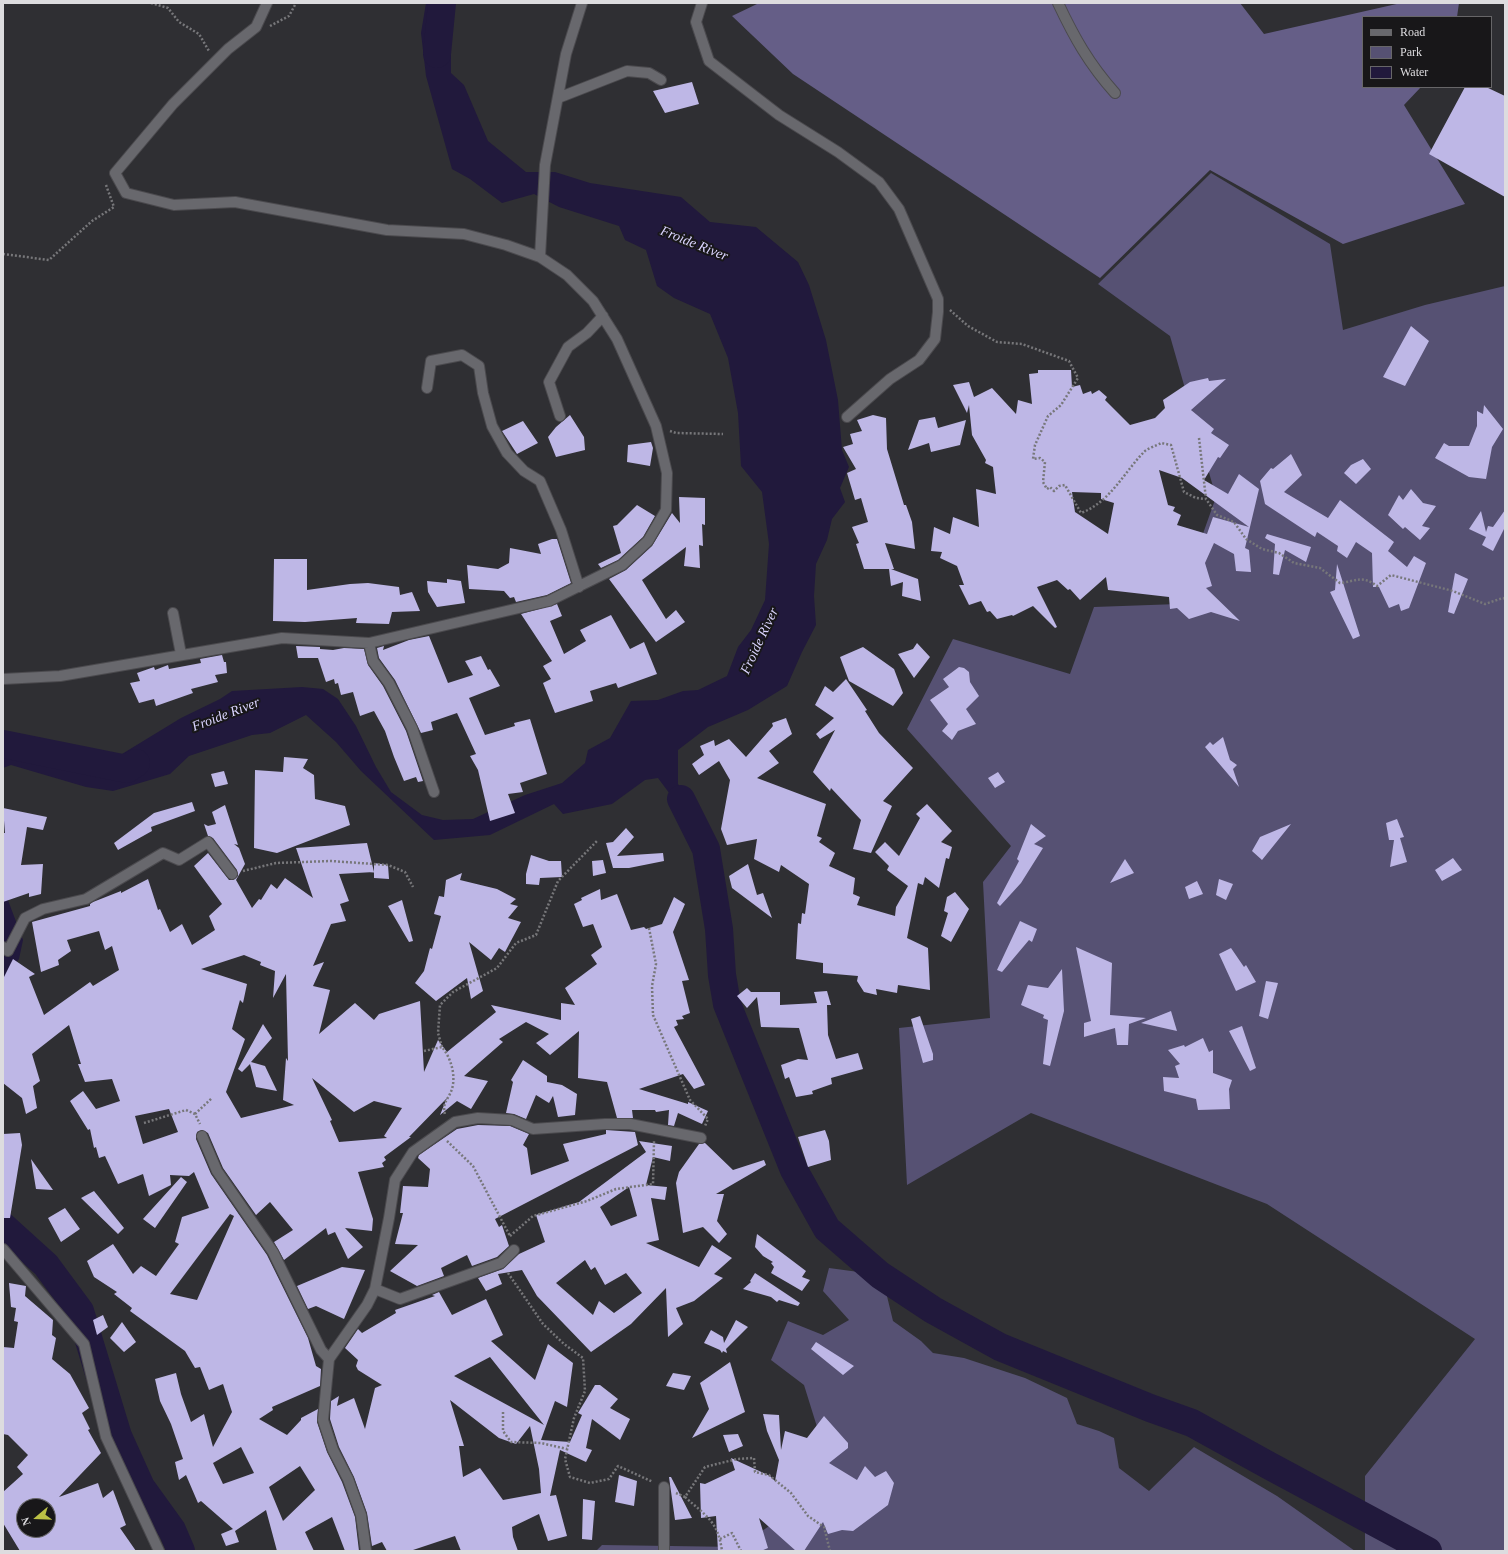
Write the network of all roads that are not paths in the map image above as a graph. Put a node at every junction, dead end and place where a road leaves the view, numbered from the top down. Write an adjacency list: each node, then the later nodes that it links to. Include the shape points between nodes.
1 (267, 3): 8 (street, via 256,27 228,49 173,104 115,172 126,193 174,205 235,202 387,230 464,234)
2 (582, 3): 7 (street, via 566,54)
3 (702, 3): 12 (street, via 696,22 709,61 779,115 838,152 879,182 899,209 938,299 934,340 919,360 890,379)
4 (1058, 3): 6 (street, via 1095,71)
5 (661, 80): 7 (street, via 649,73 627,71)
6 (1115, 93)
7 (558, 98): 8 (street, via 545,165)
8 (540, 257): 9 (street, via 567,275 593,301)
9 (603, 316): 11 (street, via 587,333 568,347 548,382); 13 (street, via 617,339 656,426 667,473 666,510 648,541 622,565)
10 (427, 388): 13 (street, via 432,361 462,355 479,366 492,426 507,453 524,471 540,481 561,530)
11 (560, 416)
12 (847, 417)
13 (579, 586): 15 (street, via 549,601)
14 (173, 613): 16 (street)
15 (369, 643): 16 (street, via 282,638); 18 (street, via 373,662 389,683 412,728)
16 (181, 654): 17 (street, via 60,676)
17 (3, 679)
18 (434, 792)
19 (232, 874): 20 (street, via 208,842 179,860 163,853 86,899 44,909 25,918 8,951)
20 (3, 947)
21 (202, 1136): 26 (street, via 217,1171 272,1252 321,1350)
22 (701, 1138): 25 (street, via 630,1124 533,1129 512,1120 478,1118 455,1122 413,1152 395,1180)
23 (3, 1249): 28 (street, via 84,1344 106,1437)
24 (514, 1250): 25 (street, via 501,1263 400,1299)
25 (375, 1289): 26 (street)
26 (329, 1360): 29 (street, via 322,1420 361,1515)
27 (664, 1487): 30 (street)
28 (159, 1551)
29 (366, 1551)
30 (664, 1551)

